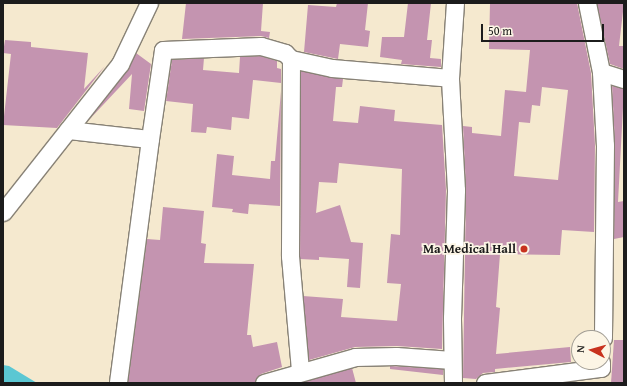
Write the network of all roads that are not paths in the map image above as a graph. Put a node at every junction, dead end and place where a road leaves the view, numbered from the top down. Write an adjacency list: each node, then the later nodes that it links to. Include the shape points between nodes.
1 (149, 3): 8 (street, via 120,64)
2 (455, 3): 6 (street)
3 (587, 3): 5 (street)
4 (292, 59): 6 (street, via 332,68); 9 (street, via 285,53 261,46 163,50); 14 (street, via 290,256)
5 (601, 72): 7 (street); 11 (street, via 605,145)
6 (450, 78): 12 (street, via 456,190)
7 (624, 79)
8 (68, 130): 9 (street); 10 (street)
9 (150, 139): 15 (street)
10 (3, 212)
11 (603, 330)
12 (452, 360): 14 (street, via 396,356 355,357); 17 (street)
13 (586, 370): 18 (street)
14 (300, 371): 16 (street)
15 (118, 383)
16 (264, 383)
17 (453, 383)
18 (485, 383)

